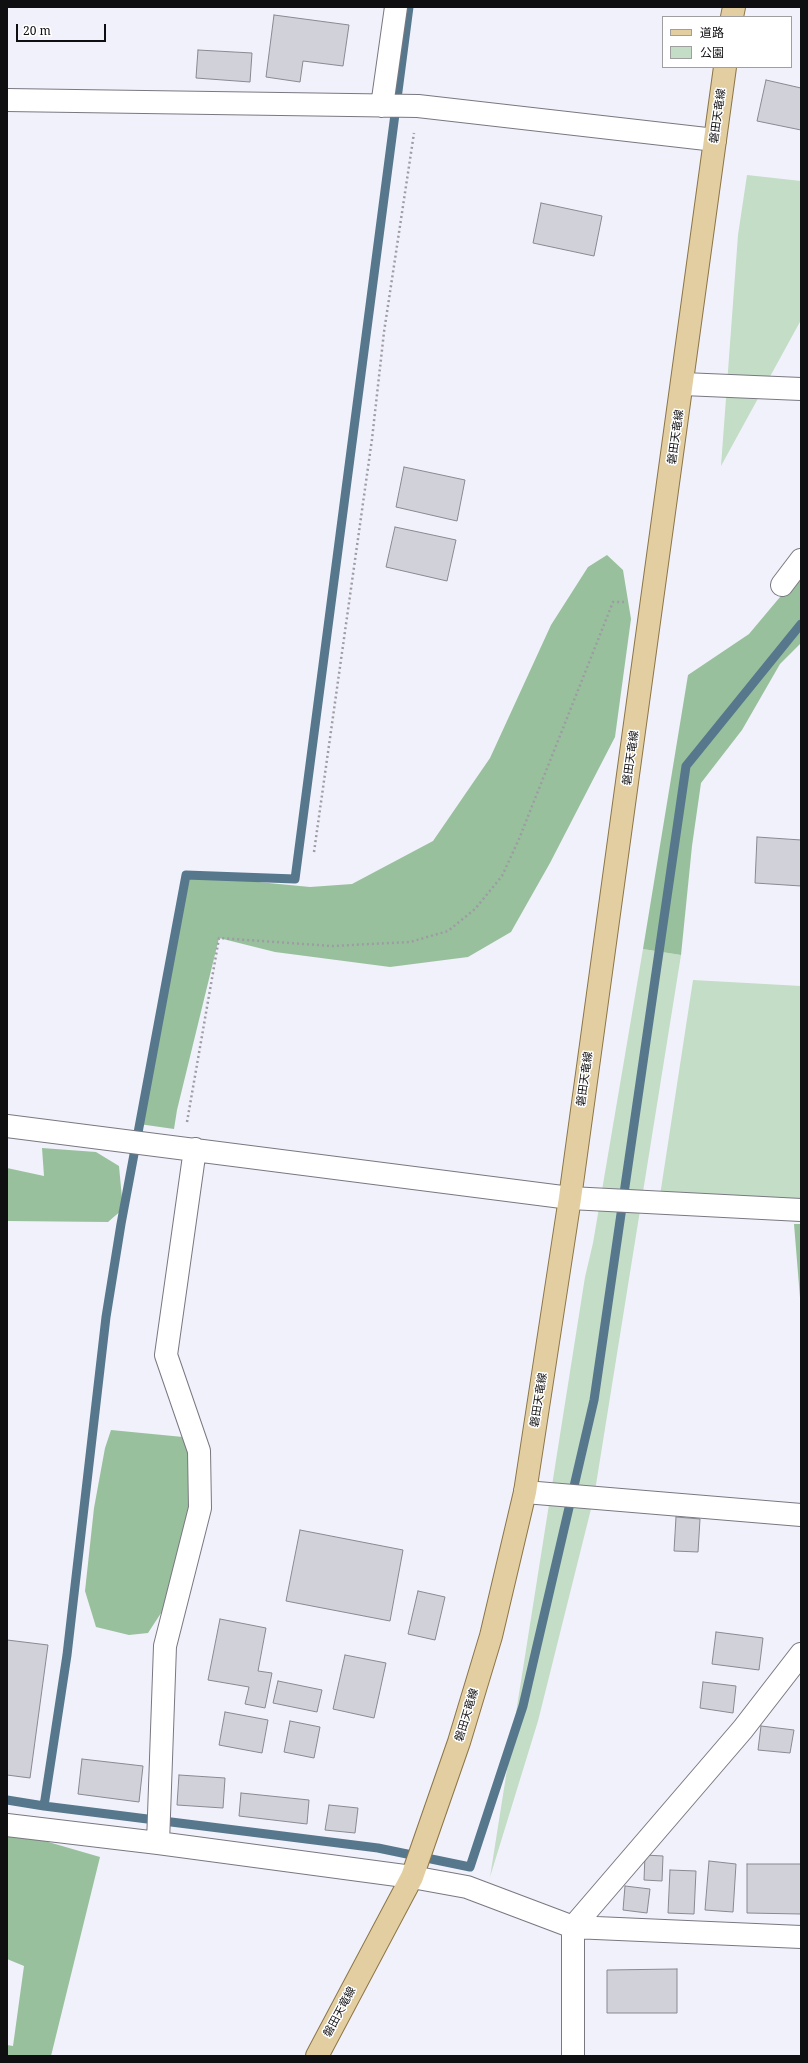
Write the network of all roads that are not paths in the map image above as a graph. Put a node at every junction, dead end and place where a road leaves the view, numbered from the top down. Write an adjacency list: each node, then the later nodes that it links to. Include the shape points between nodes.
1 (396, 7): 4 (street)
2 (725, 68): 5 (main road, 磐田天竜線)
3 (7, 100): 4 (street)
4 (382, 106): 5 (street, via 418,106)
5 (715, 140): 6 (main road, 磐田天竜線)
6 (683, 384): 7 (street); 12 (main road, 磐田天竜線)
7 (801, 389)
8 (801, 560): 9 (street)
9 (782, 586)
10 (7, 1126): 11 (street)
11 (189, 1149): 12 (street); 18 (street, via 166,1355 199,1451 200,1508 165,1646)
12 (570, 1198): 13 (street); 14 (main road, 磐田天竜線)
13 (801, 1210)
14 (526, 1492): 15 (street); 19 (main road, 磐田天竜線, via 491,1636 459,1742)
15 (801, 1515)
16 (801, 1654): 20 (street, via 743,1729)
17 (7, 1825): 18 (street)
18 (158, 1843): 19 (street)
19 (412, 1877): 20 (street, via 467,1887); 22 (main road, 磐田天竜線)
20 (573, 1927): 21 (street); 23 (street)
21 (801, 1937)
22 (317, 2056)
23 (573, 2056)

